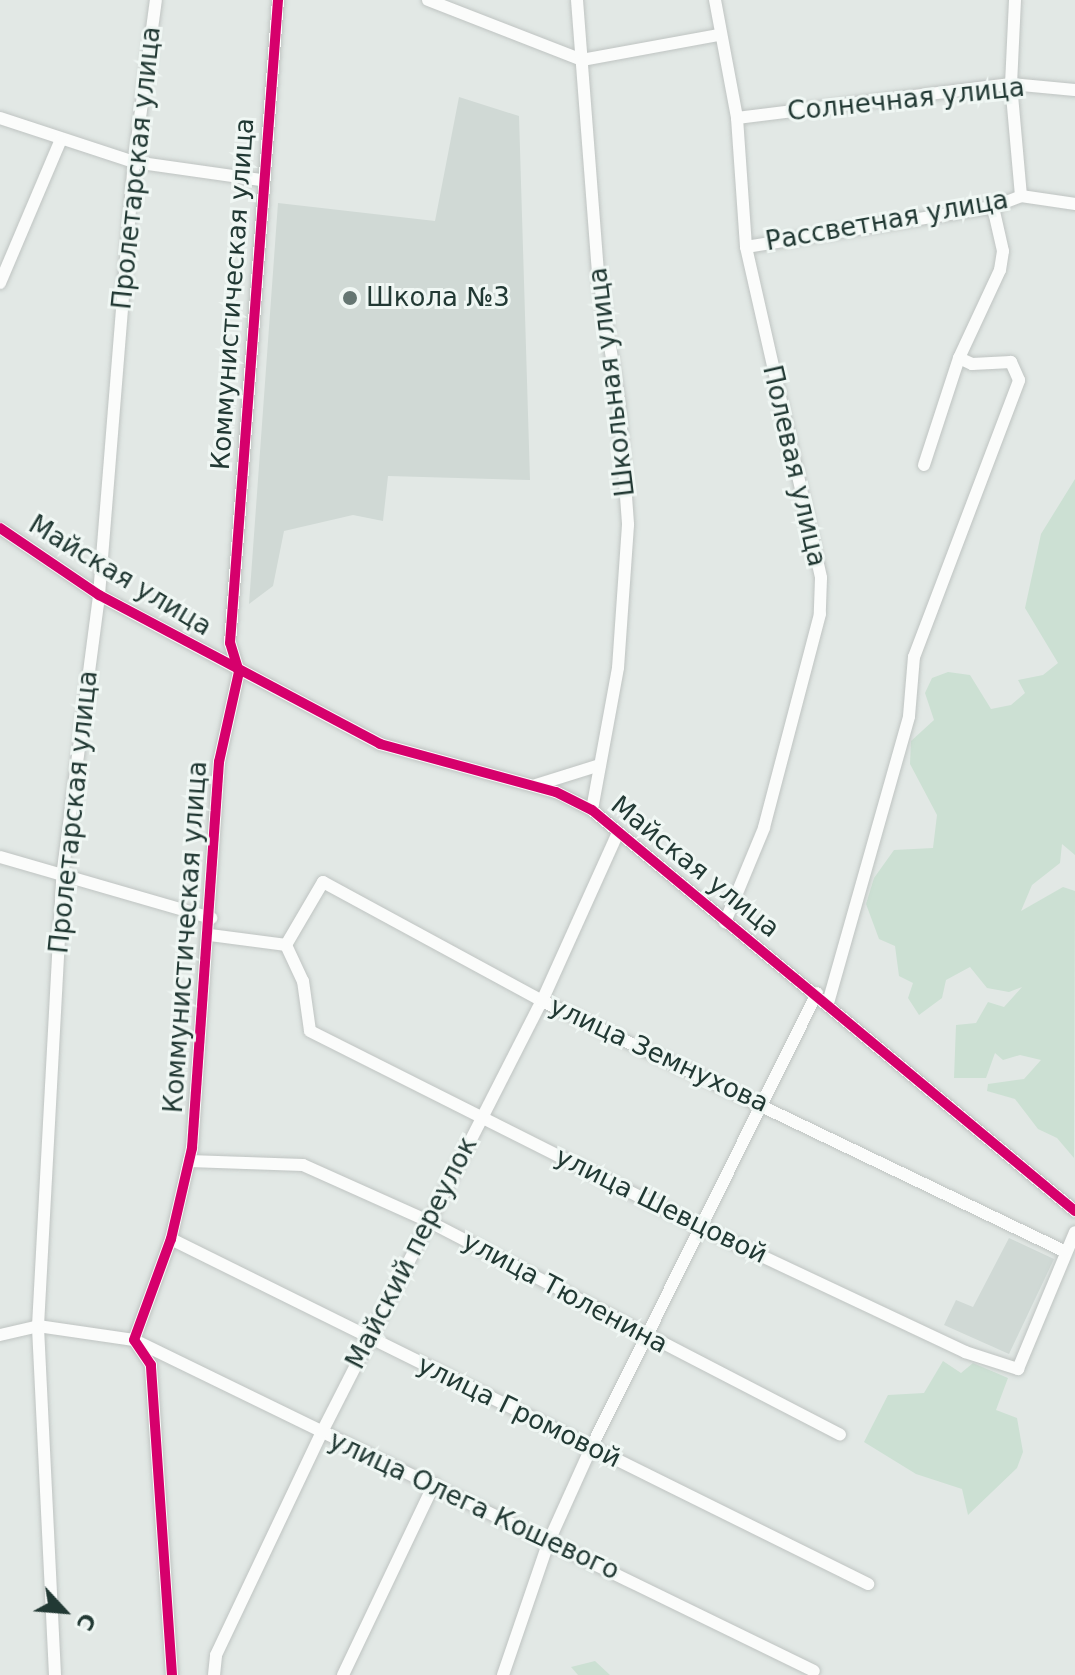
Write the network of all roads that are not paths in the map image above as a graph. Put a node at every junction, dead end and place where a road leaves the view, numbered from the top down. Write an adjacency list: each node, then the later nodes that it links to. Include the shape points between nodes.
1 (156, 0): 14 (street, Пролетарская улица)
2 (278, 0): 15 (street, Коммунистическая улица)
3 (428, 0): 8 (street)
4 (577, 0): 8 (street, Школьная улица)
5 (715, 0): 7 (street, Полевая улица)
6 (1015, 0): 9 (street)
7 (718, 35): 8 (street); 12 (street, Полевая улица)
8 (582, 60): 26 (street, Школьная улица, via 598,272 619,401 628,525 618,668)
9 (1011, 84): 10 (street, Солнечная улица); 12 (street, Солнечная улица); 16 (street)
10 (1075, 90)
11 (0, 118): 13 (street)
12 (737, 118): 19 (street, Полевая улица)
13 (61, 139): 14 (street); 20 (street)
14 (134, 162): 15 (street); 24 (street, Пролетарская улица)
15 (261, 180): 25 (street, Коммунистическая улица, via 230,643)
16 (1021, 196): 17 (street, Рассветная улица); 18 (street, Рассветная улица)
17 (1075, 204)
18 (993, 207): 19 (street, Рассветная улица); 21 (street, via 1003,251 1000,270)
19 (746, 247): 33 (street, Полевая улица, via 821,578 820,614 764,828)
20 (0, 283)
21 (959, 358): 22 (street); 38 (street, via 972,364 1011,362 1019,380 914,657 909,716)
22 (924, 465)
23 (0, 528): 24 (street, Майская улица)
24 (99, 595): 25 (street, Майская улица); 31 (street, Пролетарская улица)
25 (239, 672): 27 (street, Майская улица, via 380,744); 32 (street, Коммунистическая улица, via 219,762)
26 (600, 765): 27 (street); 28 (street, Школьная улица)
27 (533, 786): 28 (street, Майская улица)
28 (592, 810): 29 (street, Майская улица)
29 (618, 833): 33 (street, Майская улица); 37 (street, Майский переулок)
30 (0, 857): 31 (street)
31 (62, 877): 32 (street); 48 (street, Пролетарская улица)
32 (211, 918): 34 (street, Коммунистическая улица)
33 (725, 922): 36 (street, Майская улица)
34 (210, 935): 35 (street); 41 (street, Коммунистическая улица)
35 (286, 945): 37 (street, улица Земнухова, via 323,882); 40 (street, улица Шевцовой, via 303,981 310,1031)
36 (817, 993): 38 (street, Майская улица); 39 (street)
37 (542, 1001): 39 (street, улица Земнухова); 40 (street, Майский переулок)
38 (828, 1003): 42 (street, Майская улица)
39 (766, 1104): 44 (street); 47 (street, улица Земнухова)
40 (482, 1117): 43 (street, Майский переулок); 44 (street, улица Шевцовой)
41 (189, 1161): 43 (street, улица Тюленина, via 303,1165); 46 (street, Коммунистическая улица)
42 (1075, 1211)
43 (428, 1221): 50 (street, улица Тюленина); 51 (street, Майский переулок)
44 (702, 1228): 47 (street, улица Шевцовой, via 953,1347 1018,1369); 50 (street)
45 (1075, 1232): 47 (street)
46 (171, 1239): 51 (street, улица Громовой); 52 (street, Коммунистическая улица)
47 (1066, 1252)
48 (38, 1326): 49 (street); 52 (street, улица Олега Кошевого); 60 (street, Пролетарская улица)
49 (0, 1335)
50 (643, 1335): 54 (street, улица Тюленина); 55 (street)
51 (367, 1338): 53 (street, Майский переулок); 55 (street, улица Громовой)
52 (134, 1340): 53 (street, улица Олега Кошевого); 61 (street, via 151,1365)
53 (321, 1434): 56 (street, улица Олега Кошевого); 62 (street, Майский переулок, via 216,1655)
54 (840, 1435)
55 (591, 1448): 57 (street); 58 (street, улица Громовой)
56 (434, 1484): 57 (street, улица Олега Кошевого); 63 (street)
57 (549, 1541): 59 (street, улица Олега Кошевого); 64 (street)
58 (868, 1584)
59 (814, 1671)
60 (55, 1675)
61 (172, 1675)
62 (214, 1675)
63 (343, 1675)
64 (503, 1675)

